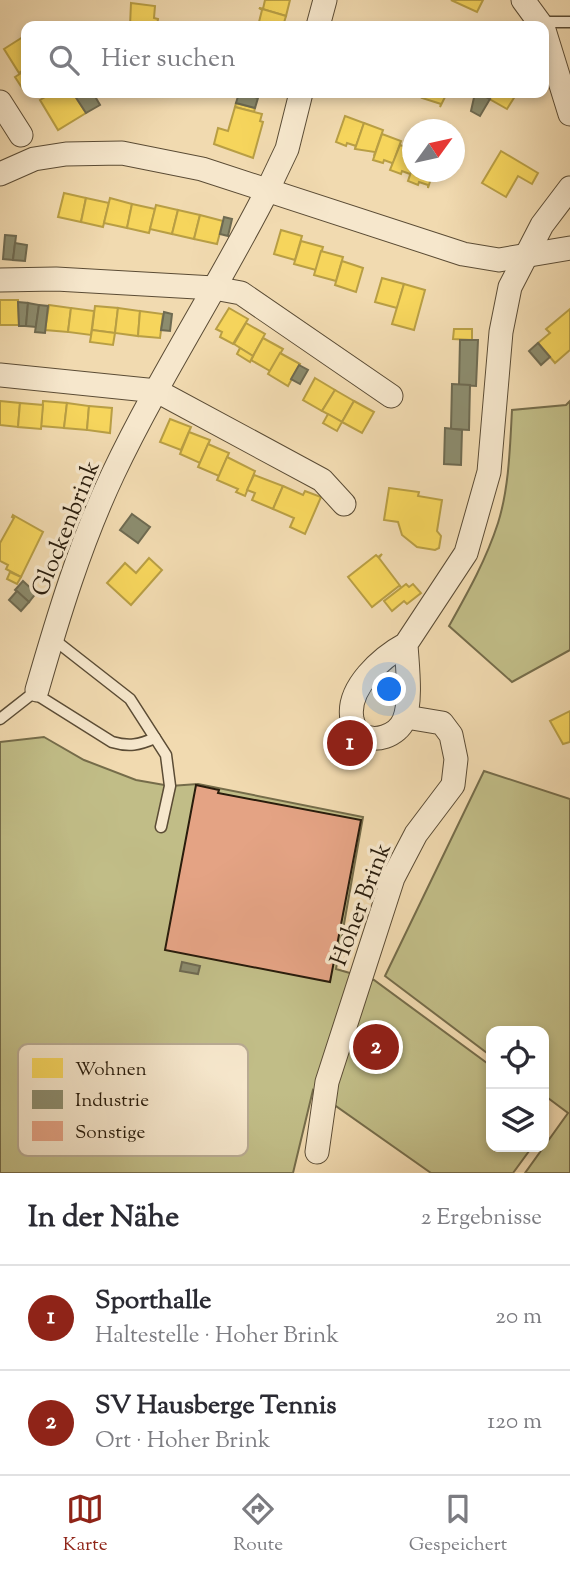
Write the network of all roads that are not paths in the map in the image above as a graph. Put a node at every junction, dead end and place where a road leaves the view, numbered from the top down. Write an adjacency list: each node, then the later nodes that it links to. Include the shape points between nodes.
1 (325, 0): 3 (street)
2 (523, 0): 4 (street)
3 (319, 21)
4 (538, 21)
5 (570, 22): 6 (lane)
6 (549, 25)
7 (549, 48): 10 (street)
8 (300, 98): 14 (street, Glockenbrink, via 287,149)
9 (0, 102): 11 (street)
10 (570, 114)
11 (21, 135)
12 (0, 174): 14 (street, via 34,159 122,153 202,169)
13 (570, 188): 16 (street, via 542,225)
14 (268, 189): 16 (street, via 463,254 499,260); 18 (street, Glockenbrink)
15 (570, 248): 16 (street)
16 (527, 256): 24 (street, via 510,287 501,332 489,472 466,553)
17 (0, 279): 18 (street)
18 (214, 288): 20 (street, Glockenbrink); 21 (street, via 241,293)
19 (0, 375): 20 (street)
20 (157, 391): 22 (street, via 322,480); 23 (street, Glockenbrink, via 113,474)
21 (391, 396)
22 (344, 504)
23 (52, 638): 25 (street, Glockenbrink); 28 (lane, via 130,699)
24 (406, 644): 26 (street); 26 (street, via 370,674 354,694 350,710 358,733 370,738 399,731)
25 (35, 692): 27 (lane); 28 (lane, via 113,742 138,745)
26 (406, 717): 30 (street, Hoher Brink, via 442,723 452,735 456,759 453,785 416,834 393,878 327,1082)
27 (0, 719)
28 (155, 738): 29 (lane, via 166,755 170,786)
29 (161, 827)
30 (317, 1152)

